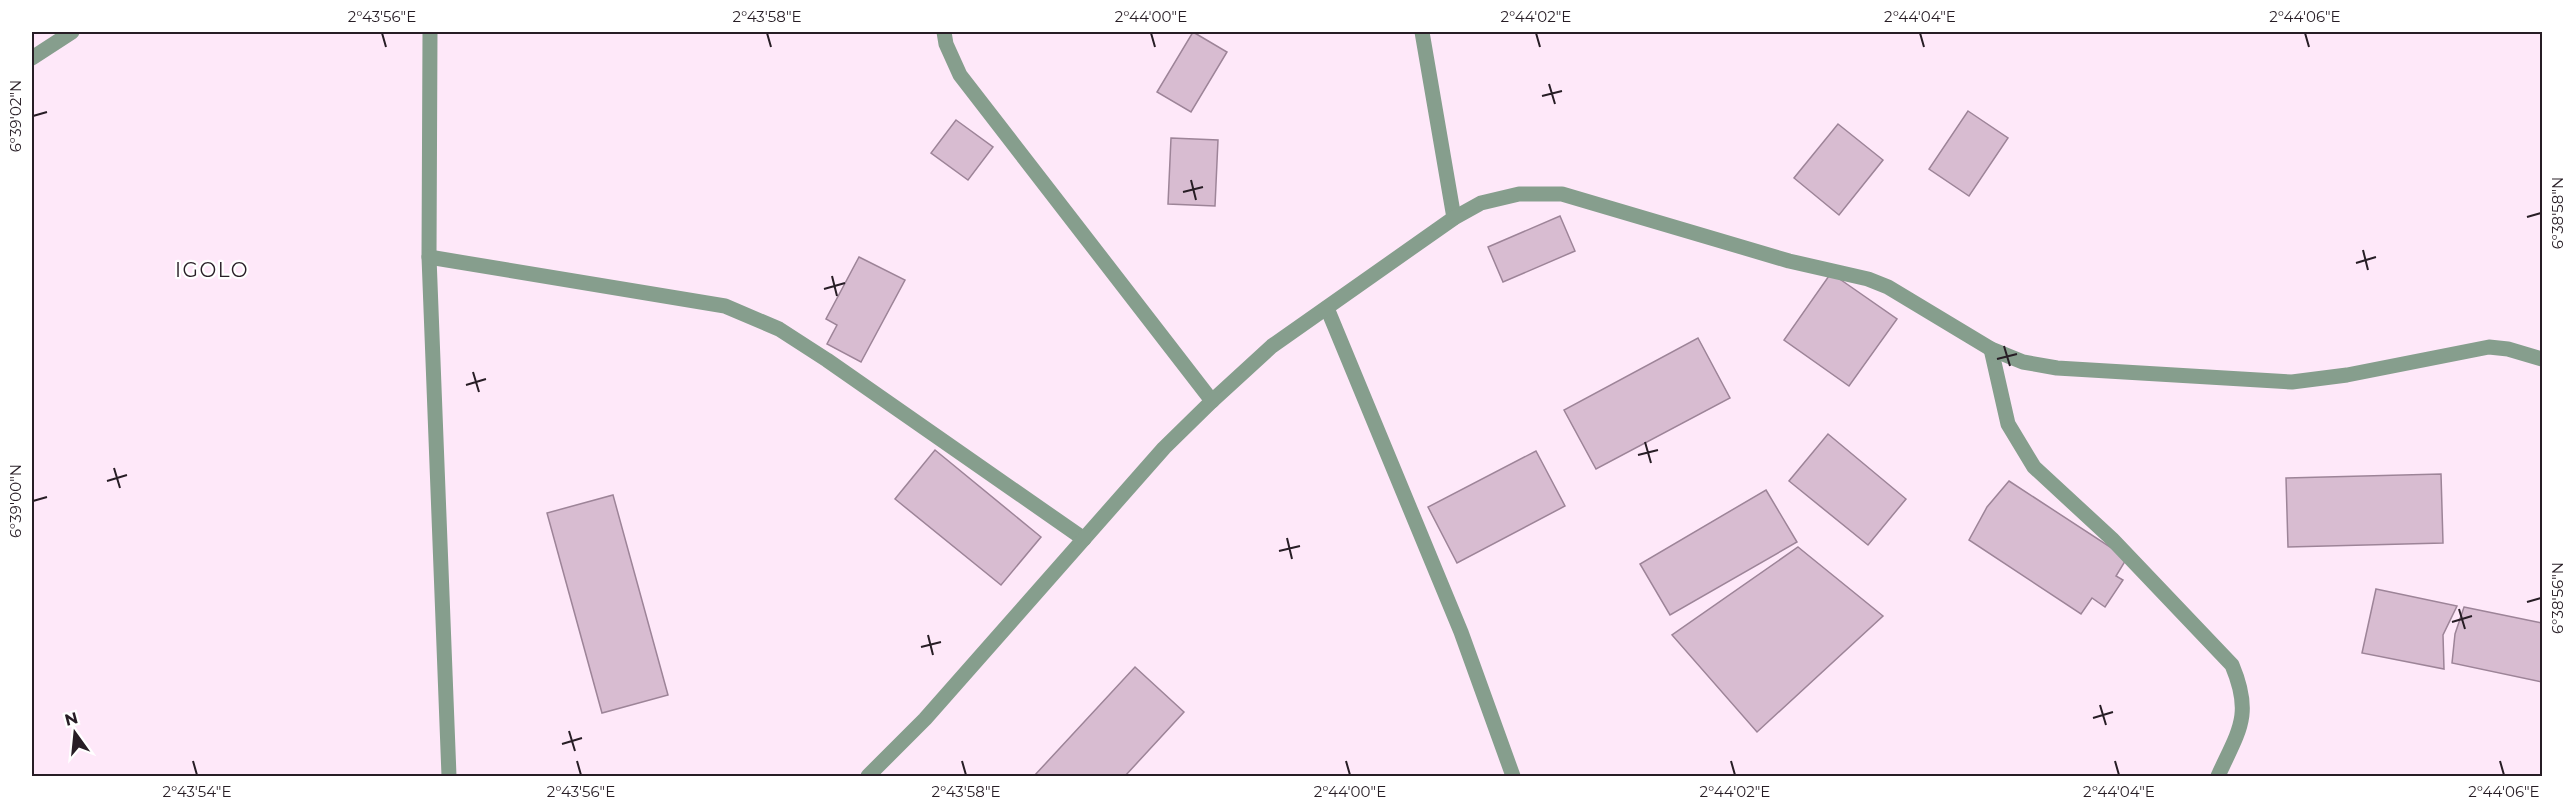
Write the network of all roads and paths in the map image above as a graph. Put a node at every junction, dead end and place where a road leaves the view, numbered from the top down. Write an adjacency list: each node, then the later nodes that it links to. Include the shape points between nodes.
1 (72, 32): 5 (street)
2 (430, 32): 7 (street)
3 (944, 32): 11 (street, via 960,75)
4 (1422, 32): 6 (street)
5 (32, 58)
6 (1454, 218): 8 (street); 9 (street, via 1481,203 1509,196 1562,194 1789,261 1868,279)
7 (429, 257): 12 (street, via 725,306 778,329 827,360); 13 (street)
8 (1327, 308): 11 (street, via 1272,346); 15 (street, via 1461,632)
9 (1991, 349): 10 (street, via 2023,362 2057,368 2292,382 2488,347); 16 (street, via 2008,424 2034,467 2112,539 2232,665 2241,686 2243,721)
10 (2542, 360)
11 (1212, 401): 12 (street, via 1164,448)
12 (1084, 539): 14 (street, via 925,719)
13 (449, 777)
14 (868, 777)
15 (1513, 777)
16 (2218, 777)

